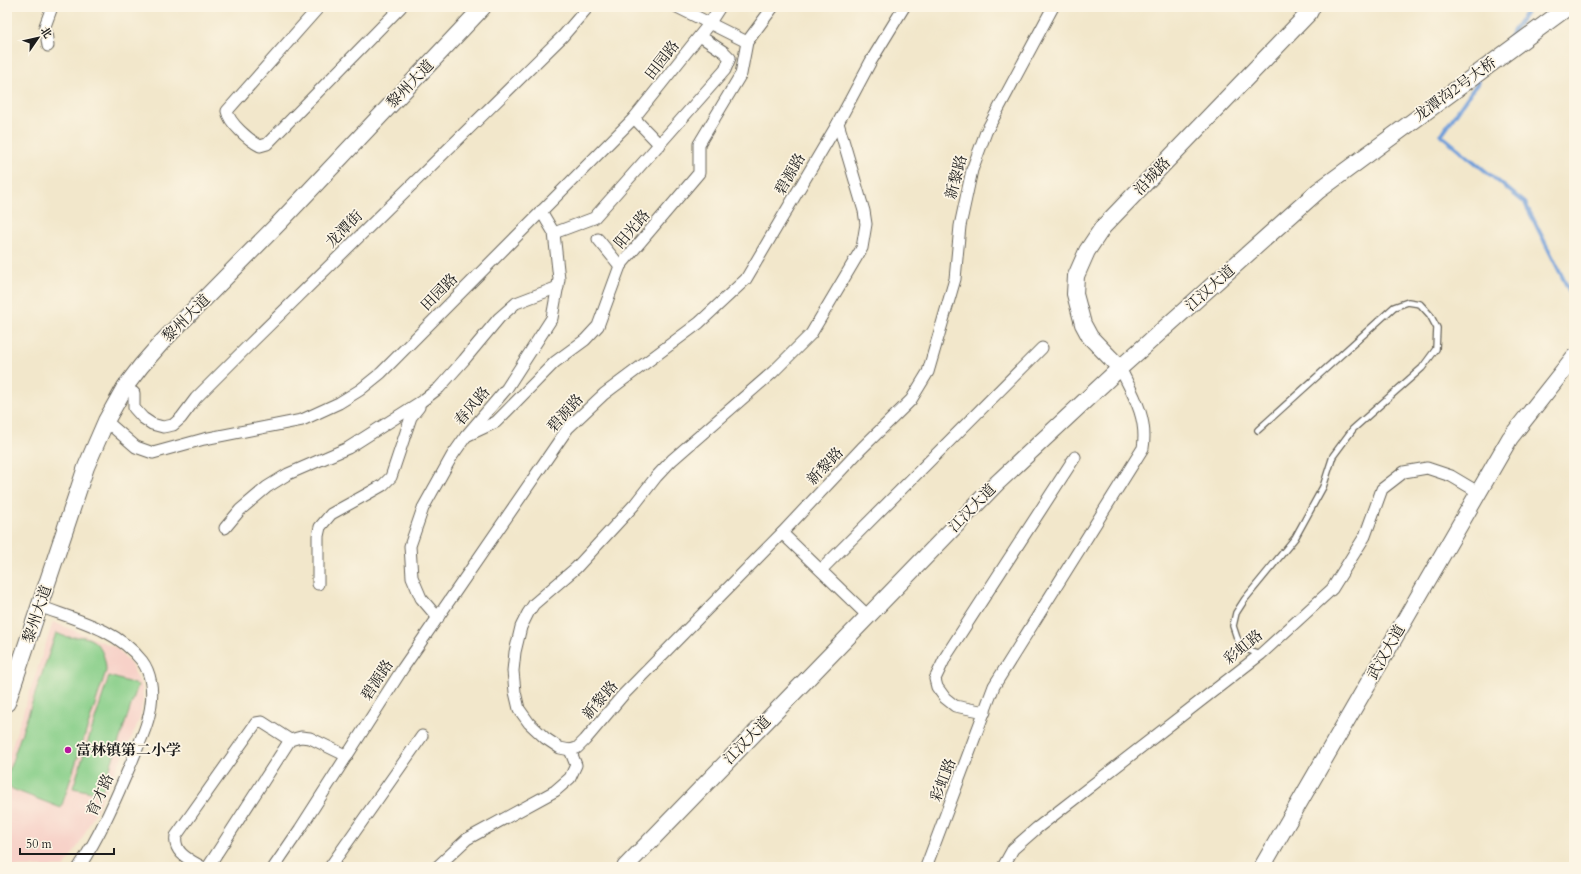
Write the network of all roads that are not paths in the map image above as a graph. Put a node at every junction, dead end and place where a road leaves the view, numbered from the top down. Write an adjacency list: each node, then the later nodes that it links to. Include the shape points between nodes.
1 (52, 7): 16 (street, via 45,26)
2 (319, 7): 3 (street, via 227,111 233,122 251,141 260,146 267,144)
3 (401, 7)
4 (483, 7): 29 (main road, 黎州大道, via 280,222 162,342)
5 (588, 7): 29 (street, 龙潭街, via 563,36 196,398 173,425 163,427 143,418 134,408 134,393)
6 (677, 7): 13 (street)
7 (720, 7): 13 (street, 田园路)
8 (773, 7): 15 (street, 阳光路)
9 (904, 7): 18 (street, 碧源路)
10 (1052, 7): 37 (street, 新黎路, via 986,132 972,170 960,226 955,279 928,372 911,400)
11 (1312, 7): 28 (main road, 沿城路, via 1103,227 1087,252 1076,276 1075,294 1083,324 1090,337)
12 (1568, 7): 20 (main road, 龙潭沟2号大桥)
13 (709, 24): 14 (street, 田园路); 15 (street)
14 (700, 36): 17 (street, 田园路); 19 (street, via 730,58 725,70)
15 (747, 42): 24 (street, 阳光路, via 741,74 699,144 699,173)
16 (48, 46)
17 (634, 118): 19 (street); 21 (street, 田园路)
18 (838, 123): 42 (street, 碧源路, via 746,279 699,322 604,394 568,428); 48 (street, via 866,224 862,248 817,324 802,344 782,363 662,471 576,568 534,604 521,627 513,671 519,709 545,738 560,748)
19 (660, 145): 22 (street, via 594,218)
20 (1343, 172): 28 (main road, 江汉大道, via 1318,191)
21 (541, 211): 22 (street, 春风路); 31 (street, 田园路, via 381,373 339,403 302,420 204,439 153,453 136,447)
22 (554, 233): 25 (street, 春风路)
23 (598, 239): 24 (street)
24 (620, 266): 33 (street, 阳光路, via 598,326 585,340 555,362 496,422)
25 (558, 286): 30 (street, via 516,303 499,318 443,384); 33 (street, 春风路, via 552,318 507,388)
26 (1042, 348): 38 (street)
27 (1574, 357): 35 (main road, 武汉大道, via 1510,438)
28 (1120, 368): 41 (main road, 江汉大道, via 997,482); 45 (street, 彩虹路, via 1140,409 1145,434 1143,448 994,686)
29 (126, 387): 31 (main road, 黎州大道)
30 (422, 401): 36 (street, via 348,448 288,474 267,487 243,507); 39 (street, via 411,417 391,477 382,485 331,514 320,527)
31 (106, 421): 40 (main road, 黎州大道, via 86,467)
32 (1258, 430): 43 (lane, via 1394,306 1408,302 1420,304 1430,315 1437,328 1436,349 1422,368 1354,429 1333,456 1323,487 1295,538 1236,613 1233,626 1237,638 1243,648)
33 (466, 436): 42 (street, 春风路, via 423,508 410,546 412,577 421,598)
34 (1075, 457): 45 (street, via 946,656 935,678 937,687 955,706)
35 (1478, 492): 43 (street, 彩虹路, via 1451,476 1427,468 1404,472 1382,489 1365,536 1332,589); 59 (main road, 武汉大道)
36 (225, 528)
37 (782, 533): 38 (street); 48 (street, 新黎路, via 624,695 585,740 577,748)
38 (821, 570): 41 (street)
39 (318, 584)
40 (40, 606): 44 (main road, 黎州大道); 50 (street, 育才路, via 114,636 135,653 147,668 150,677 152,704 142,736 108,816)
41 (868, 616): 56 (main road, 江汉大道)
42 (438, 618): 49 (street, 碧源路)
43 (1260, 654): 58 (street, 彩虹路, via 1037,828 1013,849)
44 (7, 703)
45 (985, 712): 57 (street, 彩虹路)
46 (422, 736): 54 (street)
47 (290, 740): 49 (street, via 310,738); 51 (street, via 262,722 256,723 211,785 176,836 175,842 179,851); 52 (street)
48 (570, 750): 55 (street, via 576,766 570,778 555,791 467,839)
49 (346, 756): 53 (street, 碧源路)
50 (79, 867)
51 (202, 867)
52 (208, 867)
53 (274, 867)
54 (330, 867)
55 (437, 867)
56 (625, 867)
57 (926, 867)
58 (1003, 867)
59 (1262, 867)

